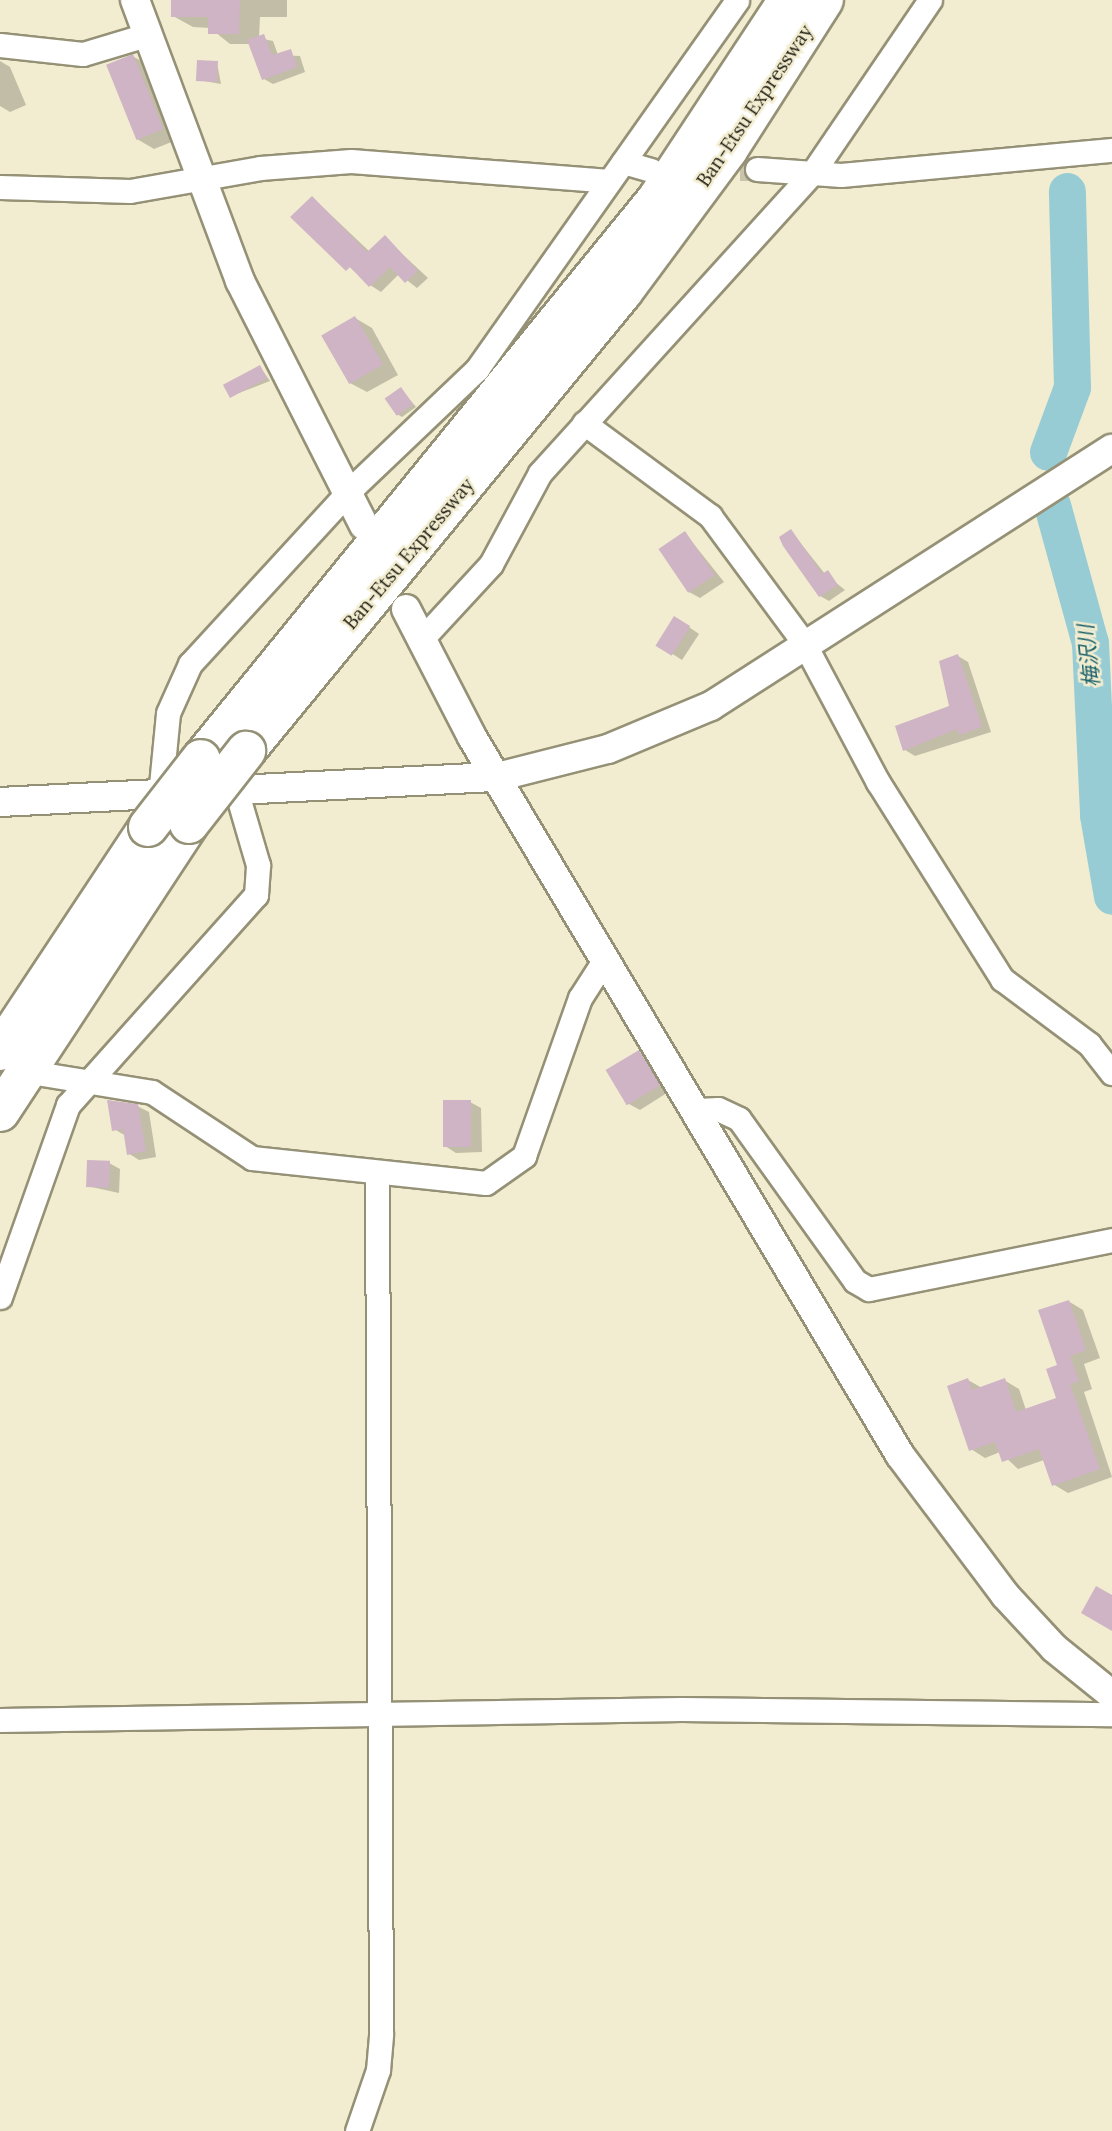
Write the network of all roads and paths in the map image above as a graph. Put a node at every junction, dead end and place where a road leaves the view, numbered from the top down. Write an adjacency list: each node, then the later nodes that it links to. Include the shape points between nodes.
1 (135, 0): 6 (street)
2 (737, 0): 9 (street)
3 (788, 0): 26 (highway, Ban-Etsu Expressway, bridge, via 656,200)
4 (824, 0): 33 (highway, Ban-Etsu Expressway, bridge, via 728,150 623,292 189,824)
5 (930, 0): 12 (street)
6 (146, 35): 7 (street, via 83,54); 13 (street)
7 (0, 45)
8 (1112, 150): 12 (street)
9 (623, 162): 11 (street); 14 (street)
10 (757, 169): 12 (street)
11 (651, 170)
12 (813, 172): 16 (street)
13 (198, 180): 14 (street, via 351,161); 15 (street, via 130,191); 18 (street, via 240,281)
14 (609, 181): 18 (street, via 477,369)
15 (0, 187)
16 (584, 423): 21 (street, via 540,473 467,597); 22 (street, via 710,516)
17 (1112, 449): 22 (street)
18 (347, 493): 19 (street); 26 (street, via 228,621 175,689)
19 (364, 525)
20 (406, 608): 21 (street)
21 (420, 641): 23 (street)
22 (804, 643): 23 (street, via 679,723); 29 (street, via 878,782 1002,979 1089,1044)
23 (497, 777): 24 (street); 27 (street)
24 (236, 790): 26 (street); 31 (street, via 258,865 256,895)
25 (0, 802): 26 (street)
26 (154, 811): 28 (highway, Ban-Etsu Expressway)
27 (605, 959): 32 (street); 34 (street, via 583,990 524,1156 512,1168 495,1181 469,1185)
28 (0, 1051)
29 (1112, 1073)
30 (42, 1074): 31 (street)
31 (88, 1082): 34 (street, via 152,1092 251,1158); 36 (street, via 59,1124)
32 (698, 1110): 35 (street, via 718,1109 739,1119 855,1281 869,1289); 37 (street, via 900,1455 1005,1595 1054,1648)
33 (0, 1112)
34 (377, 1175): 38 (street)
35 (1112, 1240)
36 (0, 1297)
37 (1112, 1695)
38 (381, 1712): 39 (street); 40 (street); 41 (street, via 381,2033 378,2070)
39 (1112, 1714)
40 (0, 1720)
41 (358, 2131)

